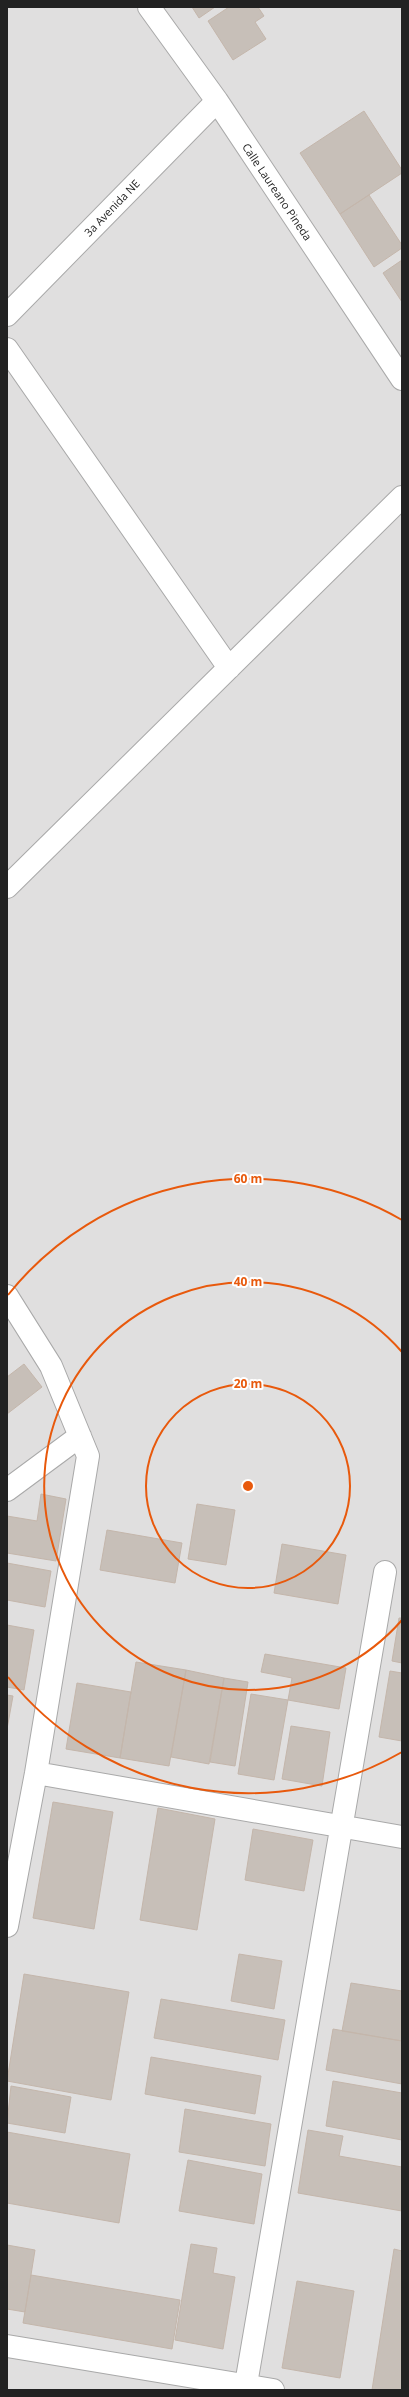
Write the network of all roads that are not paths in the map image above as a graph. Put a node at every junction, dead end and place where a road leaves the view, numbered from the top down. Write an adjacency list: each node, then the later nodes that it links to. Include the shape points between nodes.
1 (149, 7): 2 (street, Calle Laureano Pineda)
2 (217, 101): 3 (street, 3a Avenida NE); 5 (street, Calle Laureano Pineda)
3 (7, 315)
4 (7, 349): 7 (street)
5 (402, 379)
6 (402, 497): 7 (street)
7 (229, 668): 8 (street)
8 (8, 881)
9 (7, 1296): 10 (street, via 51,1366)
10 (80, 1436): 11 (street); 13 (street, via 88,1456)
11 (7, 1490)
12 (385, 1572): 14 (street)
13 (36, 1773): 14 (street); 16 (street)
14 (342, 1826): 15 (street); 18 (street)
15 (402, 1837)
16 (7, 1926)
17 (7, 2346): 18 (street)
18 (245, 2388): 19 (street)
19 (272, 2390)

